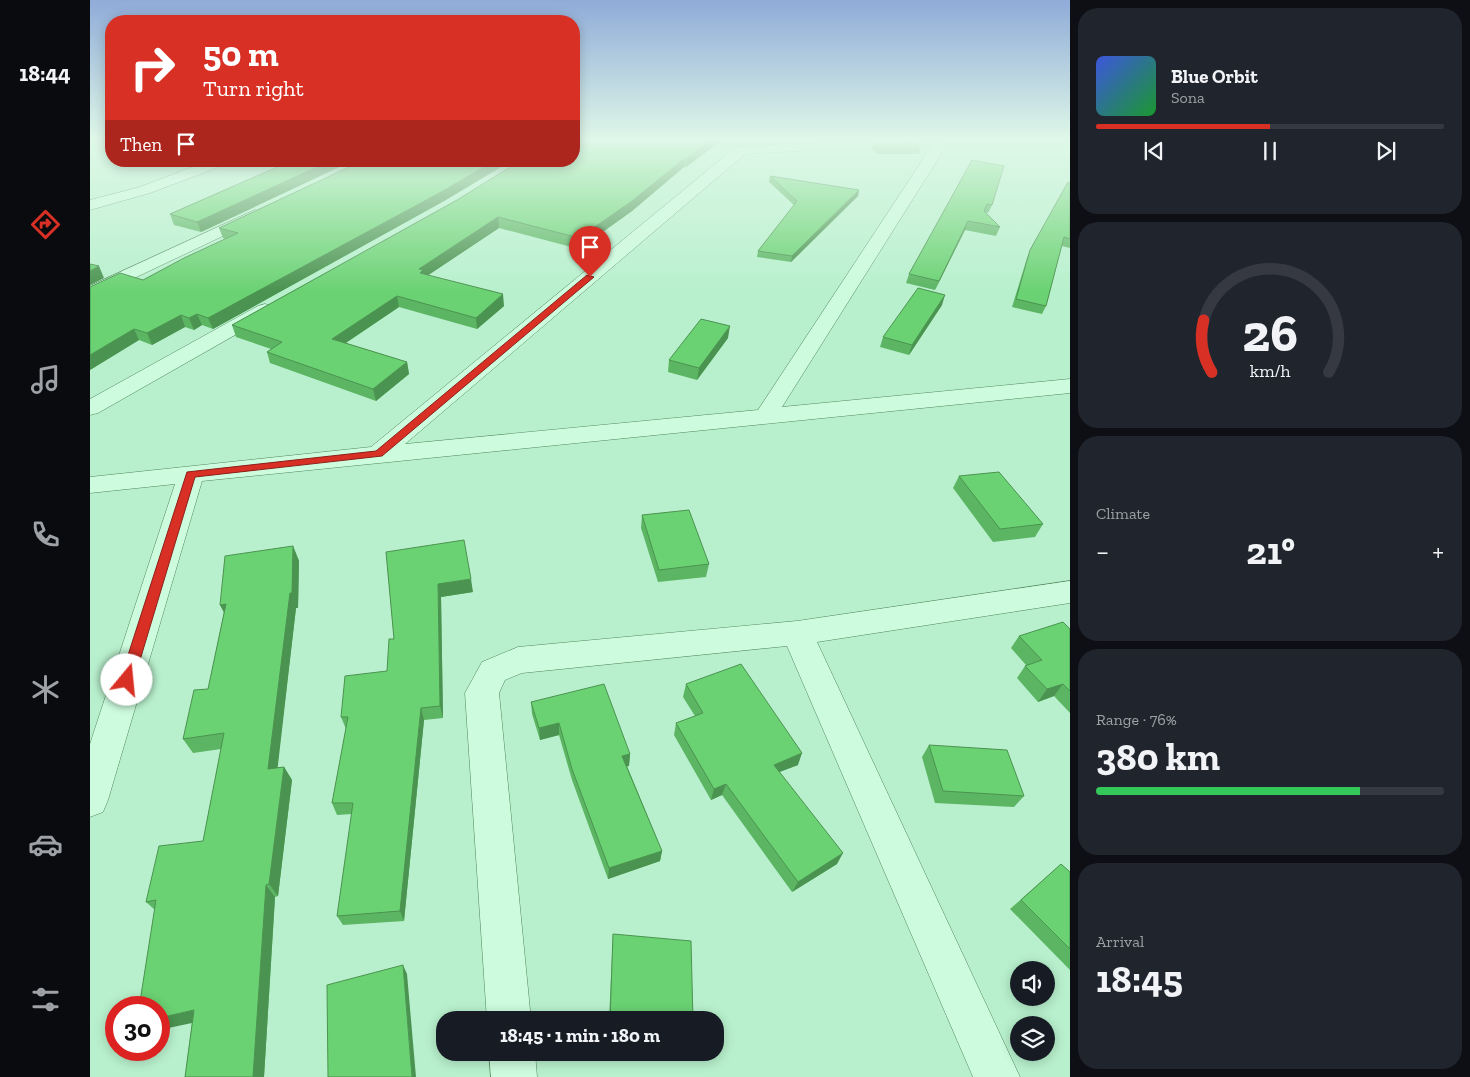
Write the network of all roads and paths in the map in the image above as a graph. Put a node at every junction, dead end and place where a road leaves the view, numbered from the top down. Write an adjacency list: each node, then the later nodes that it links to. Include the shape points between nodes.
1 (143, 190): 4 (street)
2 (690, 190): 11 (street)
3 (911, 190): 10 (street)
4 (90, 205)
5 (270, 208): 6 (street)
6 (90, 293)
7 (279, 302): 9 (street)
8 (1070, 386): 10 (street)
9 (90, 408)
10 (766, 415): 11 (street)
11 (378, 454): 12 (street)
12 (191, 474): 13 (street); 16 (street)
13 (90, 485)
14 (1070, 592): 15 (street)
15 (797, 633): 17 (street, via 518,660 493,671 482,693); 20 (street)
16 (90, 800)
17 (508, 1011)
18 (513, 1061): 19 (street)
19 (514, 1077)
20 (997, 1077)

